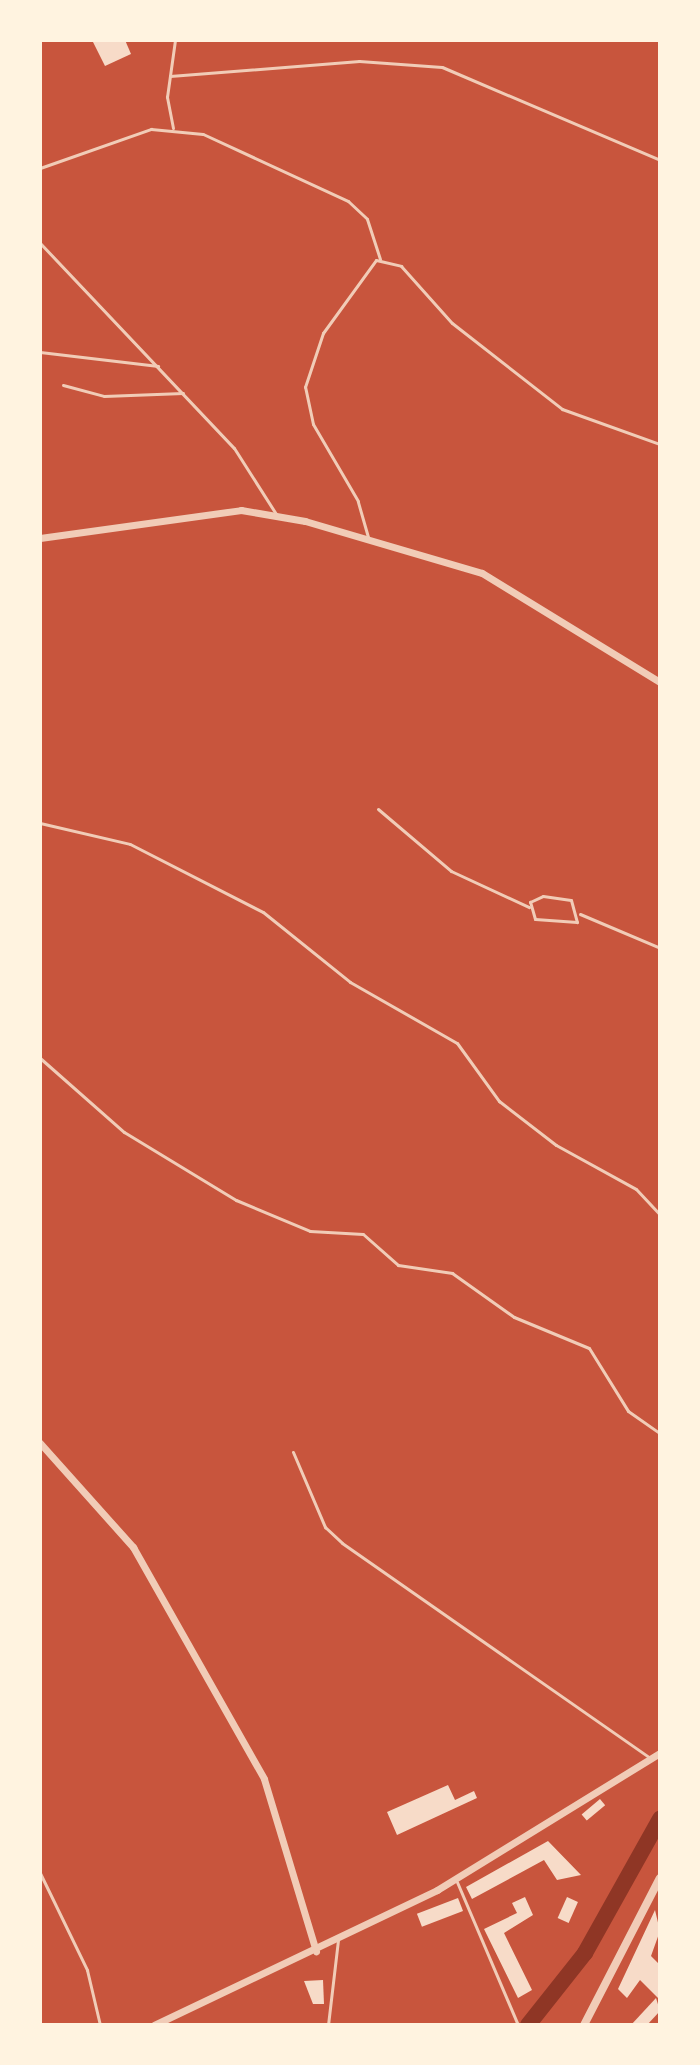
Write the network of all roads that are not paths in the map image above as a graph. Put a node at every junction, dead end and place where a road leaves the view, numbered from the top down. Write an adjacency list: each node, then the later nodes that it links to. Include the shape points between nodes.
1 (175, 40): 2 (lane)
2 (170, 76): 3 (lane); 4 (lane, via 359,61 442,67)
3 (173, 128): 5 (lane, via 125,135); 7 (lane, via 348,201 367,219)
4 (660, 160)
5 (40, 168)
6 (40, 243): 9 (lane)
7 (380, 259): 12 (lane, via 401,266 452,323 562,409); 15 (lane, via 323,333 305,387 313,424 358,501)
8 (40, 352): 9 (lane)
9 (158, 366): 11 (lane)
10 (63, 385): 11 (lane, via 104,396)
11 (183, 393): 13 (lane, via 241,456)
12 (660, 444)
13 (276, 514): 14 (street, via 203,513); 15 (street)
14 (40, 538)
15 (368, 541): 16 (street, via 482,573)
16 (660, 682)
17 (378, 809): 19 (lane, via 451,871 494,896)
18 (40, 823): 23 (lane, via 130,844 263,912 350,982 457,1043 499,1101 556,1145 636,1189)
19 (529, 907): 20 (lane, via 543,896 562,896); 20 (lane, via 535,919 555,925 573,924)
20 (580, 914): 21 (lane)
21 (660, 948)
22 (40, 1058): 24 (lane, via 124,1132 236,1200 310,1231 363,1234 398,1265 452,1273 514,1317 589,1348 628,1411)
23 (660, 1215)
24 (660, 1433)
25 (40, 1443): 33 (street, via 133,1547 264,1779)
26 (293, 1452): 28 (lane, via 325,1527 342,1543)
27 (660, 1753): 28 (street)
28 (650, 1759): 31 (street)
29 (40, 1873): 34 (lane, via 87,1970)
30 (660, 1878): 38 (street)
31 (456, 1880): 32 (street); 37 (lane)
32 (338, 1940): 33 (street); 36 (lane)
33 (316, 1951): 35 (street)
34 (100, 2025)
35 (154, 2025)
36 (328, 2025)
37 (518, 2025)
38 (584, 2025)

